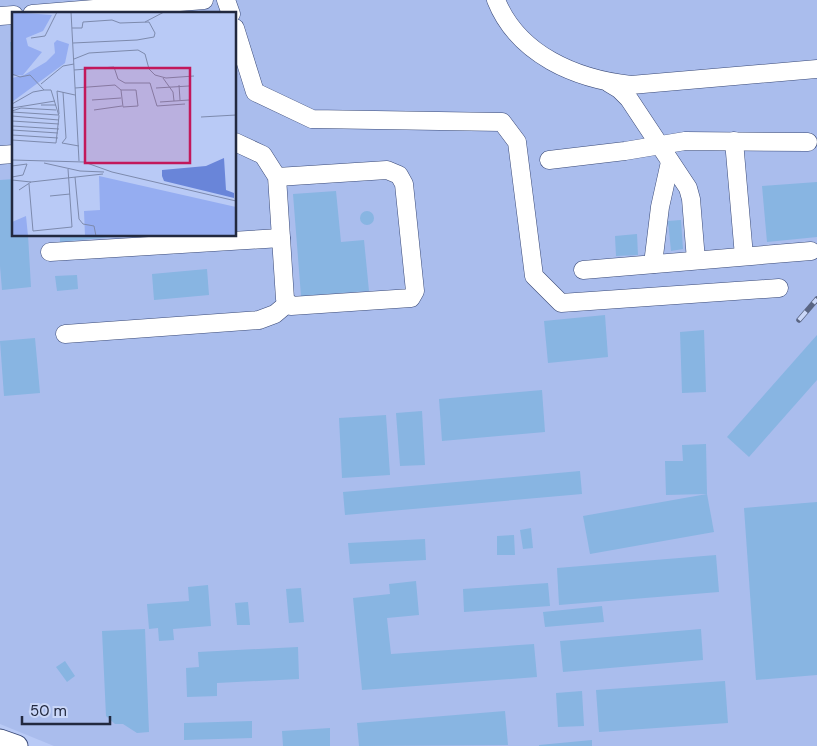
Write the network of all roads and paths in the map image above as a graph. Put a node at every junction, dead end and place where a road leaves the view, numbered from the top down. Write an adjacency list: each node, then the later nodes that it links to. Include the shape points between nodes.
1 (204, 0): 4 (lane)
2 (226, 0): 5 (lane)
3 (496, 0): 8 (lane, via 510,26 548,60)
4 (57, 12)
5 (230, 12)
6 (236, 31): 23 (lane, via 255,92 312,119 502,122 518,142 534,276 561,303)
7 (817, 69): 8 (lane, via 631,85)
8 (606, 82): 12 (lane, via 629,99)
9 (734, 141): 11 (lane); 12 (lane); 19 (lane)
10 (236, 142): 15 (lane, via 263,155)
11 (808, 142)
12 (658, 144): 13 (lane); 14 (lane)
13 (549, 160)
14 (670, 162): 20 (lane, via 691,199); 21 (lane)
15 (277, 177): 16 (lane); 24 (lane, via 387,170 399,175 404,184 416,291 411,298 291,306)
16 (281, 238): 18 (lane); 24 (lane, via 284,299)
17 (811, 250): 19 (lane)
18 (50, 252)
19 (744, 256): 20 (lane)
20 (696, 260): 21 (lane)
21 (653, 264): 22 (lane)
22 (583, 270)
23 (779, 288)
24 (288, 303): 25 (lane, via 275,314 259,320)
25 (65, 334)
26 (0, 740): 27 (main road)
27 (17, 746)

